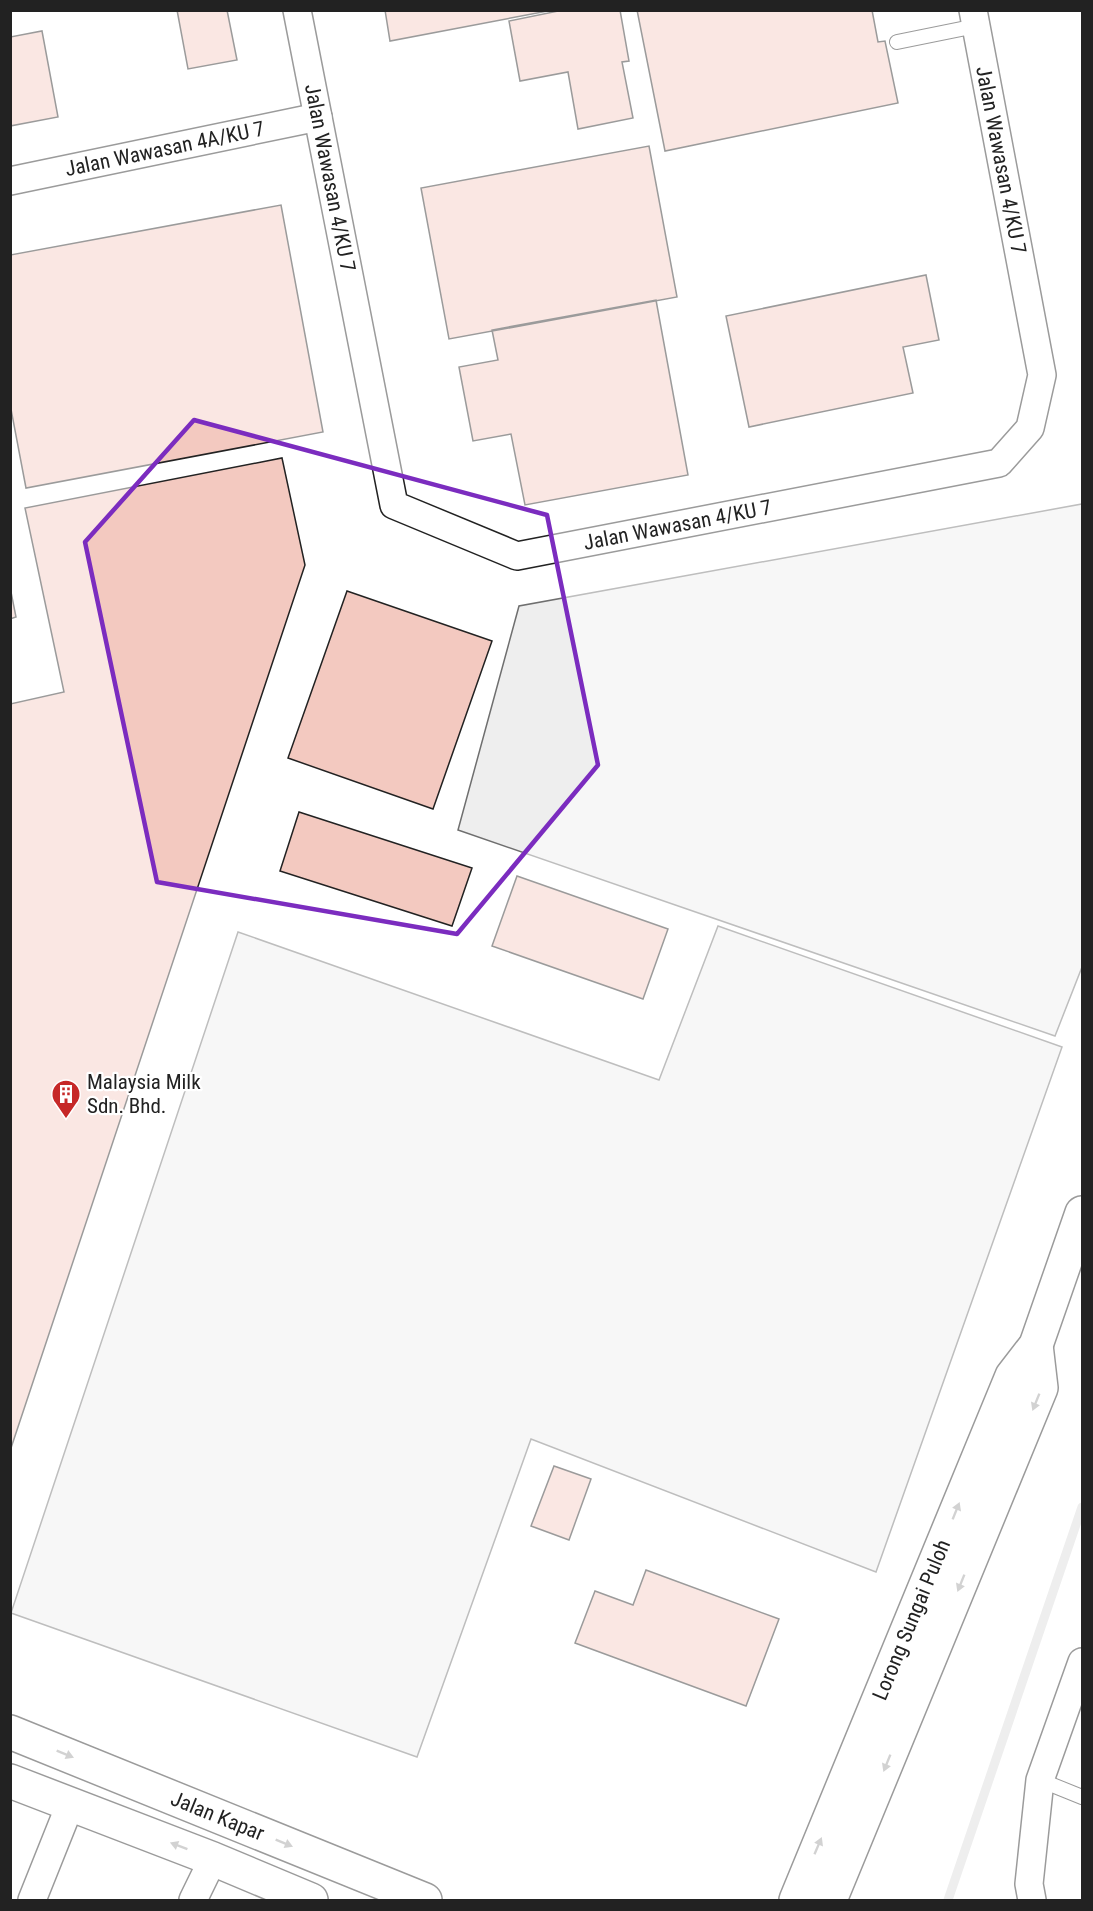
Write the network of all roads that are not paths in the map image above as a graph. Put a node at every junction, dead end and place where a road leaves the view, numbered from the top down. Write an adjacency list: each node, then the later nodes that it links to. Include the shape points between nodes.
1 (297, 10): 4 (street, Jalan Wawasan 4/KU 7)
2 (974, 18): 3 (lane); 4 (street, Jalan Wawasan 4/KU 7, via 1042,375 1030,428 999,463 517,556 394,505)
3 (897, 42)
4 (318, 117): 5 (street, Jalan Wawasan 4A/KU 7)
5 (10, 181)
6 (1080, 1230): 7 (main road, Lorong Sungai Puloh)
7 (1036, 1345): 19 (main road, Lorong Sungai Puloh, one-way to 7, via 1012,1376); 20 (main road, Lorong Sungai Puloh, one-way to 20, via 1041,1388)
8 (1083, 1662): 10 (street)
9 (10, 1732): 18 (main road, Jalan Kapar, one-way to 18)
10 (1040, 1780): 12 (lane); 21 (street, via 1029,1884)
11 (10, 1781): 13 (main road, Jalan Kapar)
12 (1083, 1797)
13 (70, 1805): 14 (main road, Jalan Kapar, one-way to 13); 15 (street)
14 (213, 1859): 16 (street); 17 (main road, Jalan Kapar)
15 (32, 1900)
16 (193, 1900)
17 (310, 1900)
18 (425, 1900)
19 (796, 1900)
20 (830, 1900)
21 (1032, 1900)

